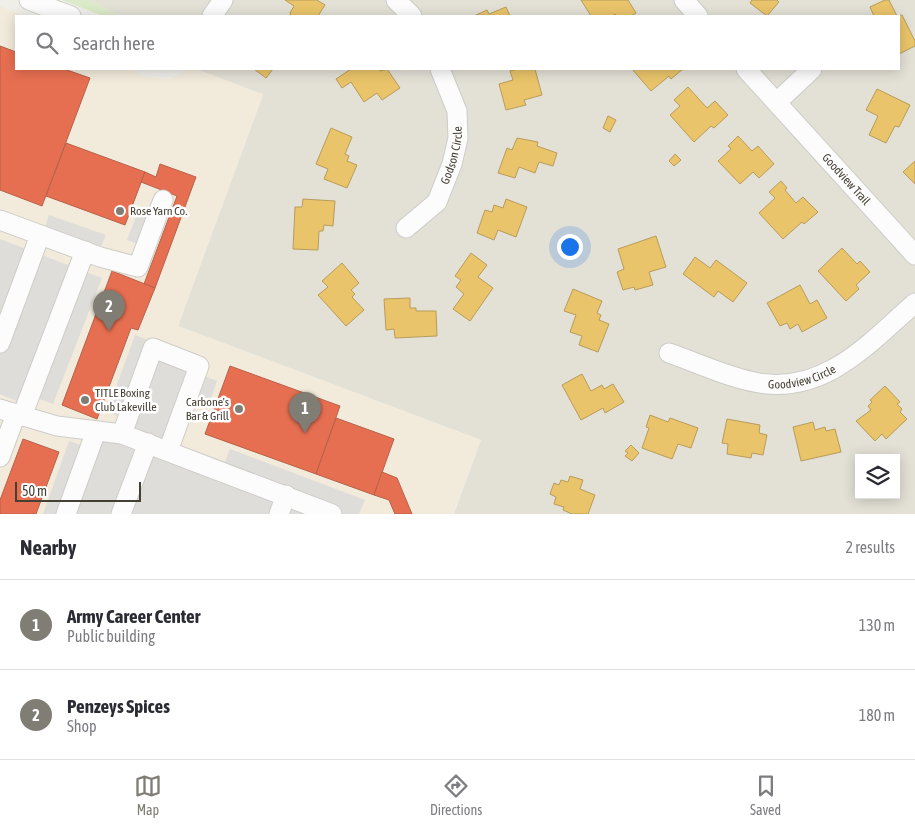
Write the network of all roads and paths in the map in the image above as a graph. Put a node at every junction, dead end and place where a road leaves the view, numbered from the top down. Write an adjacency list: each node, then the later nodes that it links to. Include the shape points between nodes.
1 (29, 0): 5 (street)
2 (223, 0): 6 (street)
3 (396, 0): 7 (street)
4 (684, 0): 8 (street)
5 (68, 15)
6 (213, 15)
7 (411, 15)
8 (697, 15)
9 (440, 70): 15 (street, Godson Circle, via 457,112 458,138 437,202)
10 (747, 70): 12 (street, Goodview Trail)
11 (811, 70): 12 (street)
12 (777, 102): 18 (street, Goodview Trail)
13 (163, 200): 17 (street, via 138,267)
14 (0, 220): 16 (street)
15 (406, 228)
16 (40, 235): 17 (street); 20 (street)
17 (85, 251): 22 (street)
18 (915, 255)
19 (915, 303): 21 (street, Goodview Circle, via 849,361 821,377 804,382 760,383)
20 (0, 343)
21 (669, 352)
22 (13, 413): 23 (street, via 57,426); 27 (street)
23 (96, 431): 24 (street); 29 (street)
24 (122, 434): 25 (street); 26 (street, via 153,348 199,366)
25 (148, 443): 26 (street); 30 (street)
26 (168, 451): 28 (street)
27 (0, 457)
28 (286, 495): 31 (street); 32 (street)
29 (66, 514)
30 (121, 514)
31 (279, 514)
32 (332, 514)

